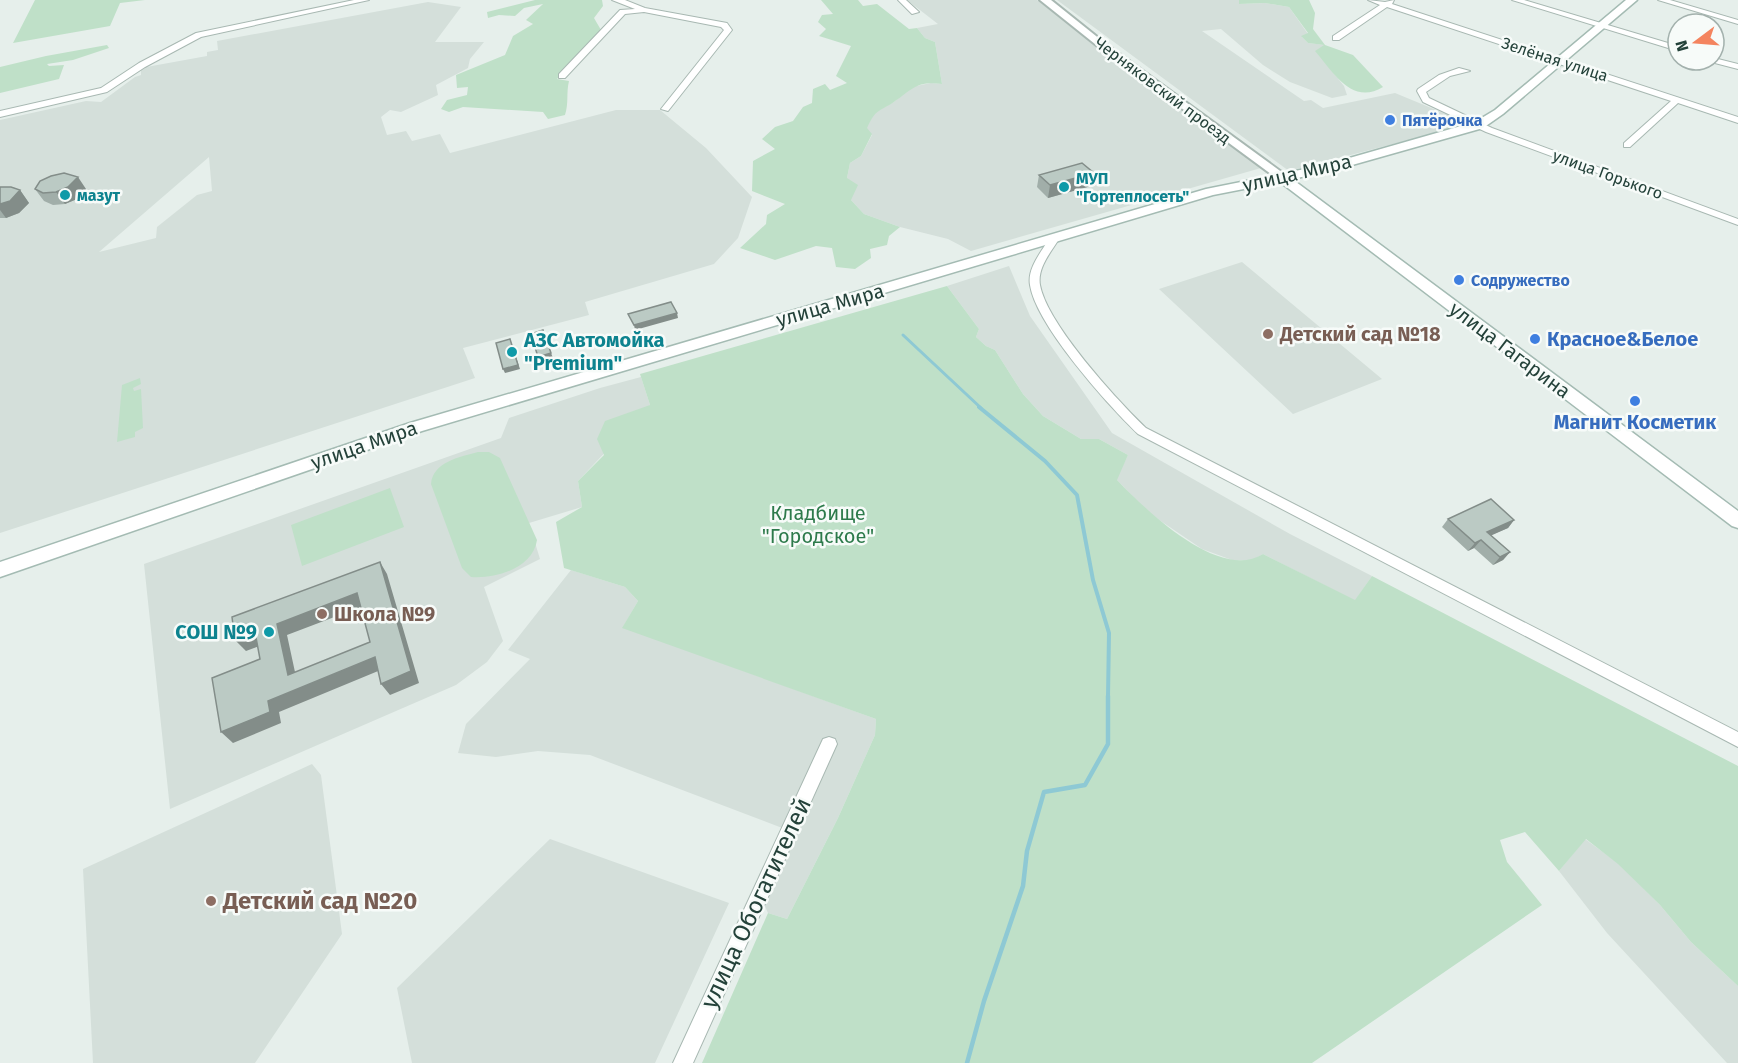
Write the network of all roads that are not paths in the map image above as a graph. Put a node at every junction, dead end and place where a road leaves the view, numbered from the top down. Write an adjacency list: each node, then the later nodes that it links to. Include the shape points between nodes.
1 (364, 0): 21 (street, via 199,35 104,90)
2 (616, 0): 10 (street)
3 (902, 0): 11 (street)
4 (1045, 0): 25 (street, Черняковский проезд)
5 (1372, 0): 9 (street, Зелёная улица)
6 (1516, 0): 13 (street)
7 (1632, 0): 13 (main road, улица Мира)
8 (1662, 0): 12 (street)
9 (1389, 2): 14 (street); 16 (street, Зелёная улица)
10 (644, 10): 18 (street, via 623,12); 20 (street, via 724,25 728,30)
11 (915, 12)
12 (1738, 22)
13 (1602, 26): 15 (street); 16 (main road, улица Мира)
14 (1336, 38)
15 (1666, 45)
16 (1560, 60): 19 (street, Зелёная улица); 23 (main road, улица Мира)
17 (1466, 71): 23 (street, улица Горького, via 1444,75 1421,91 1421,95)
18 (562, 76)
19 (1677, 100): 22 (street, Зелёная улица); 24 (street)
20 (665, 109)
21 (0, 114)
22 (1738, 120)
23 (1479, 125): 25 (main road, улица Мира); 26 (street, улица Горького)
24 (1627, 145)
25 (1282, 178): 27 (main road, улица Мира, via 1211,192); 28 (main road, улица Гагарина)
26 (1738, 222)
27 (1054, 239): 29 (main road, улица Мира, via 416,427); 30 (street, via 1037,268 1035,284 1041,303 1121,412 1142,431)
28 (1738, 521)
29 (0, 570)
30 (1738, 740)
31 (829, 744): 32 (street, улица Обогатителей)
32 (683, 1063)

